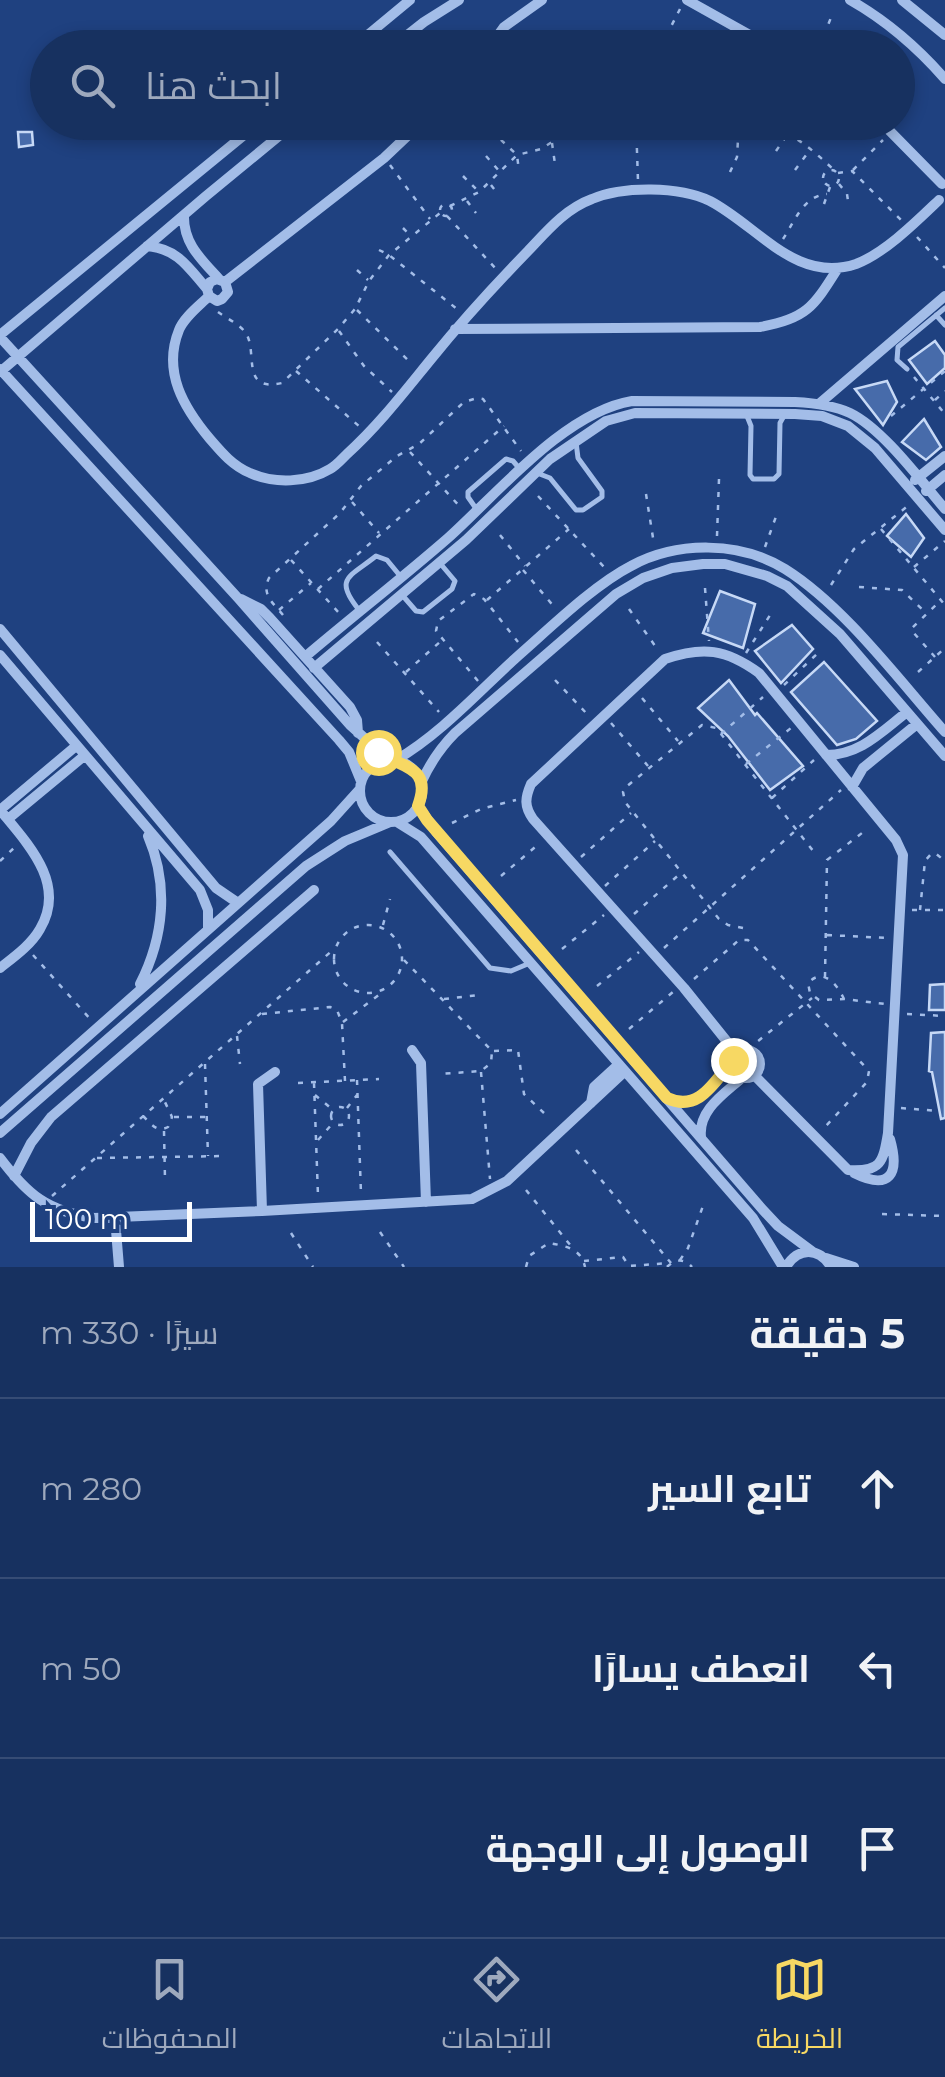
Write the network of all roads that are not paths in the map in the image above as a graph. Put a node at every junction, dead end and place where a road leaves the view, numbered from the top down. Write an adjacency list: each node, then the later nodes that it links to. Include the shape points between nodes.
1 (410, 0): 7 (street)
2 (459, 0): 8 (street)
3 (542, 0): 9 (street)
4 (686, 0): 10 (street)
5 (850, 0): 11 (street)
6 (902, 0): 12 (street)
7 (374, 30)
8 (414, 30)
9 (502, 30)
10 (740, 30)
11 (895, 30)
12 (945, 34)
13 (915, 46): 15 (street)
14 (945, 58): 15 (street)
15 (935, 67): 16 (street)
16 (945, 79)
17 (238, 140): 33 (street)
18 (273, 140): 23 (street)
19 (403, 140): 26 (street)
20 (899, 140): 21 (street)
21 (943, 184): 22 (street, via 936,193)
22 (942, 201): 25 (street, via 868,258)
23 (184, 215): 24 (street); 26 (street, via 194,250)
24 (148, 246): 27 (street, via 182,260); 34 (street)
25 (838, 268): 32 (street, via 800,317 782,323); 32 (street, via 810,267 706,199 672,190 610,194 556,221)
26 (223, 281): 27 (street, via 210,282); 27 (street, via 228,292 222,300)
27 (206, 296): 32 (street, via 180,326 173,350 181,400 227,459 278,481 332,469)
28 (945, 296): 37 (street)
29 (945, 308): 30 (lane)
30 (936, 315): 31 (lane); 35 (lane, via 898,347 897,360)
31 (945, 325)
32 (455, 329)
33 (0, 336): 34 (street)
34 (18, 357): 36 (street); 38 (street)
35 (907, 369)
36 (1, 371): 41 (street)
37 (820, 403): 44 (street, via 632,400 584,418); 46 (street, via 852,414)
38 (63, 407): 41 (street); 56 (street)
39 (744, 414): 40 (street); 40 (lane, via 750,475 774,479); 42 (street, via 634,413 606,420)
40 (785, 414): 47 (street, via 848,426)
41 (49, 422): 72 (street, via 339,740)
42 (576, 440): 44 (street); 44 (lane, via 578,458 602,490 583,510 550,478)
43 (945, 456): 46 (street)
44 (529, 471): 51 (street); 51 (lane, via 506,459 468,492); 53 (street)
45 (945, 475): 48 (street)
46 (918, 478): 47 (street); 48 (street)
47 (908, 486): 49 (street)
48 (928, 490): 49 (street); 50 (street)
49 (918, 498): 52 (street)
50 (945, 509)
51 (474, 514): 54 (street)
52 (945, 530)
53 (439, 562): 55 (street); 55 (lane, via 455,585 427,611 416,611)
54 (401, 577): 57 (street); 57 (lane, via 376,556 346,581 346,594)
55 (400, 594): 61 (street)
56 (238, 598): 60 (street, via 261,609); 65 (street)
57 (360, 611): 60 (street)
58 (0, 630): 80 (street, via 216,888)
59 (0, 655): 66 (street)
60 (305, 657): 61 (street)
61 (314, 668): 65 (street, via 354,713)
62 (907, 712): 63 (street); 67 (street, via 863,747); 71 (street, via 840,634 787,586 725,564 672,568 616,594 441,747)
63 (917, 724): 69 (street); 73 (street)
64 (945, 732): 70 (street, via 850,624 783,568 717,548 686,548 613,576 424,742)
65 (358, 734): 70 (street)
66 (76, 746): 68 (street); 75 (street)
67 (824, 754): 73 (street); 86 (street, via 742,661 709,650 686,652 665,659 531,784 525,797 526,809 548,836)
68 (84, 756): 75 (street); 77 (street)
69 (945, 756)
70 (393, 760): 71 (street, via 408,764); 72 (street, via 377,762)
71 (421, 783): 74 (street)
72 (360, 785): 76 (street, via 367,812); 80 (street)
73 (850, 785): 90 (street, via 903,854 890,1108 881,1161 866,1171 848,1170)
74 (418, 806): 76 (street); 92 (street)
75 (3, 813): 83 (street, via 46,872 50,892 39,932)
76 (392, 823): 82 (street, via 421,837); 91 (street, via 306,866)
77 (144, 826): 81 (street, via 200,890); 84 (street, via 155,853 162,909 150,965)
78 (390, 852): 82 (lane, via 490,968 510,971)
79 (314, 890): 97 (street, via 51,1118)
80 (238, 903): 81 (street)
81 (208, 928): 84 (street)
82 (530, 963): 87 (street)
83 (0, 968)
84 (137, 990): 89 (street)
85 (412, 1050): 98 (street, via 421,1062)
86 (739, 1055): 90 (street, via 736,1073); 90 (street, via 760,1060); 92 (street, via 705,1094 680,1104)
87 (621, 1069): 98 (street, via 594,1087 591,1103 507,1181 472,1199); 104 (street, via 753,1218)
88 (276, 1072): 99 (street, via 258,1084)
89 (44, 1074): 91 (street); 93 (street)
90 (749, 1076): 95 (street, via 704,1114)
91 (54, 1086): 94 (street)
92 (667, 1098): 95 (street)
93 (0, 1114)
94 (0, 1133)
95 (701, 1138): 101 (street, via 778,1226)
96 (0, 1158): 97 (street)
97 (14, 1176): 100 (street, via 44,1204 68,1214)
98 (426, 1202): 99 (street)
99 (262, 1212): 100 (street)
100 (115, 1218): 103 (street)
101 (813, 1252): 102 (street); 104 (street, via 798,1253)
102 (828, 1263): 105 (street)
103 (119, 1267)
104 (784, 1267)
105 (854, 1267)

